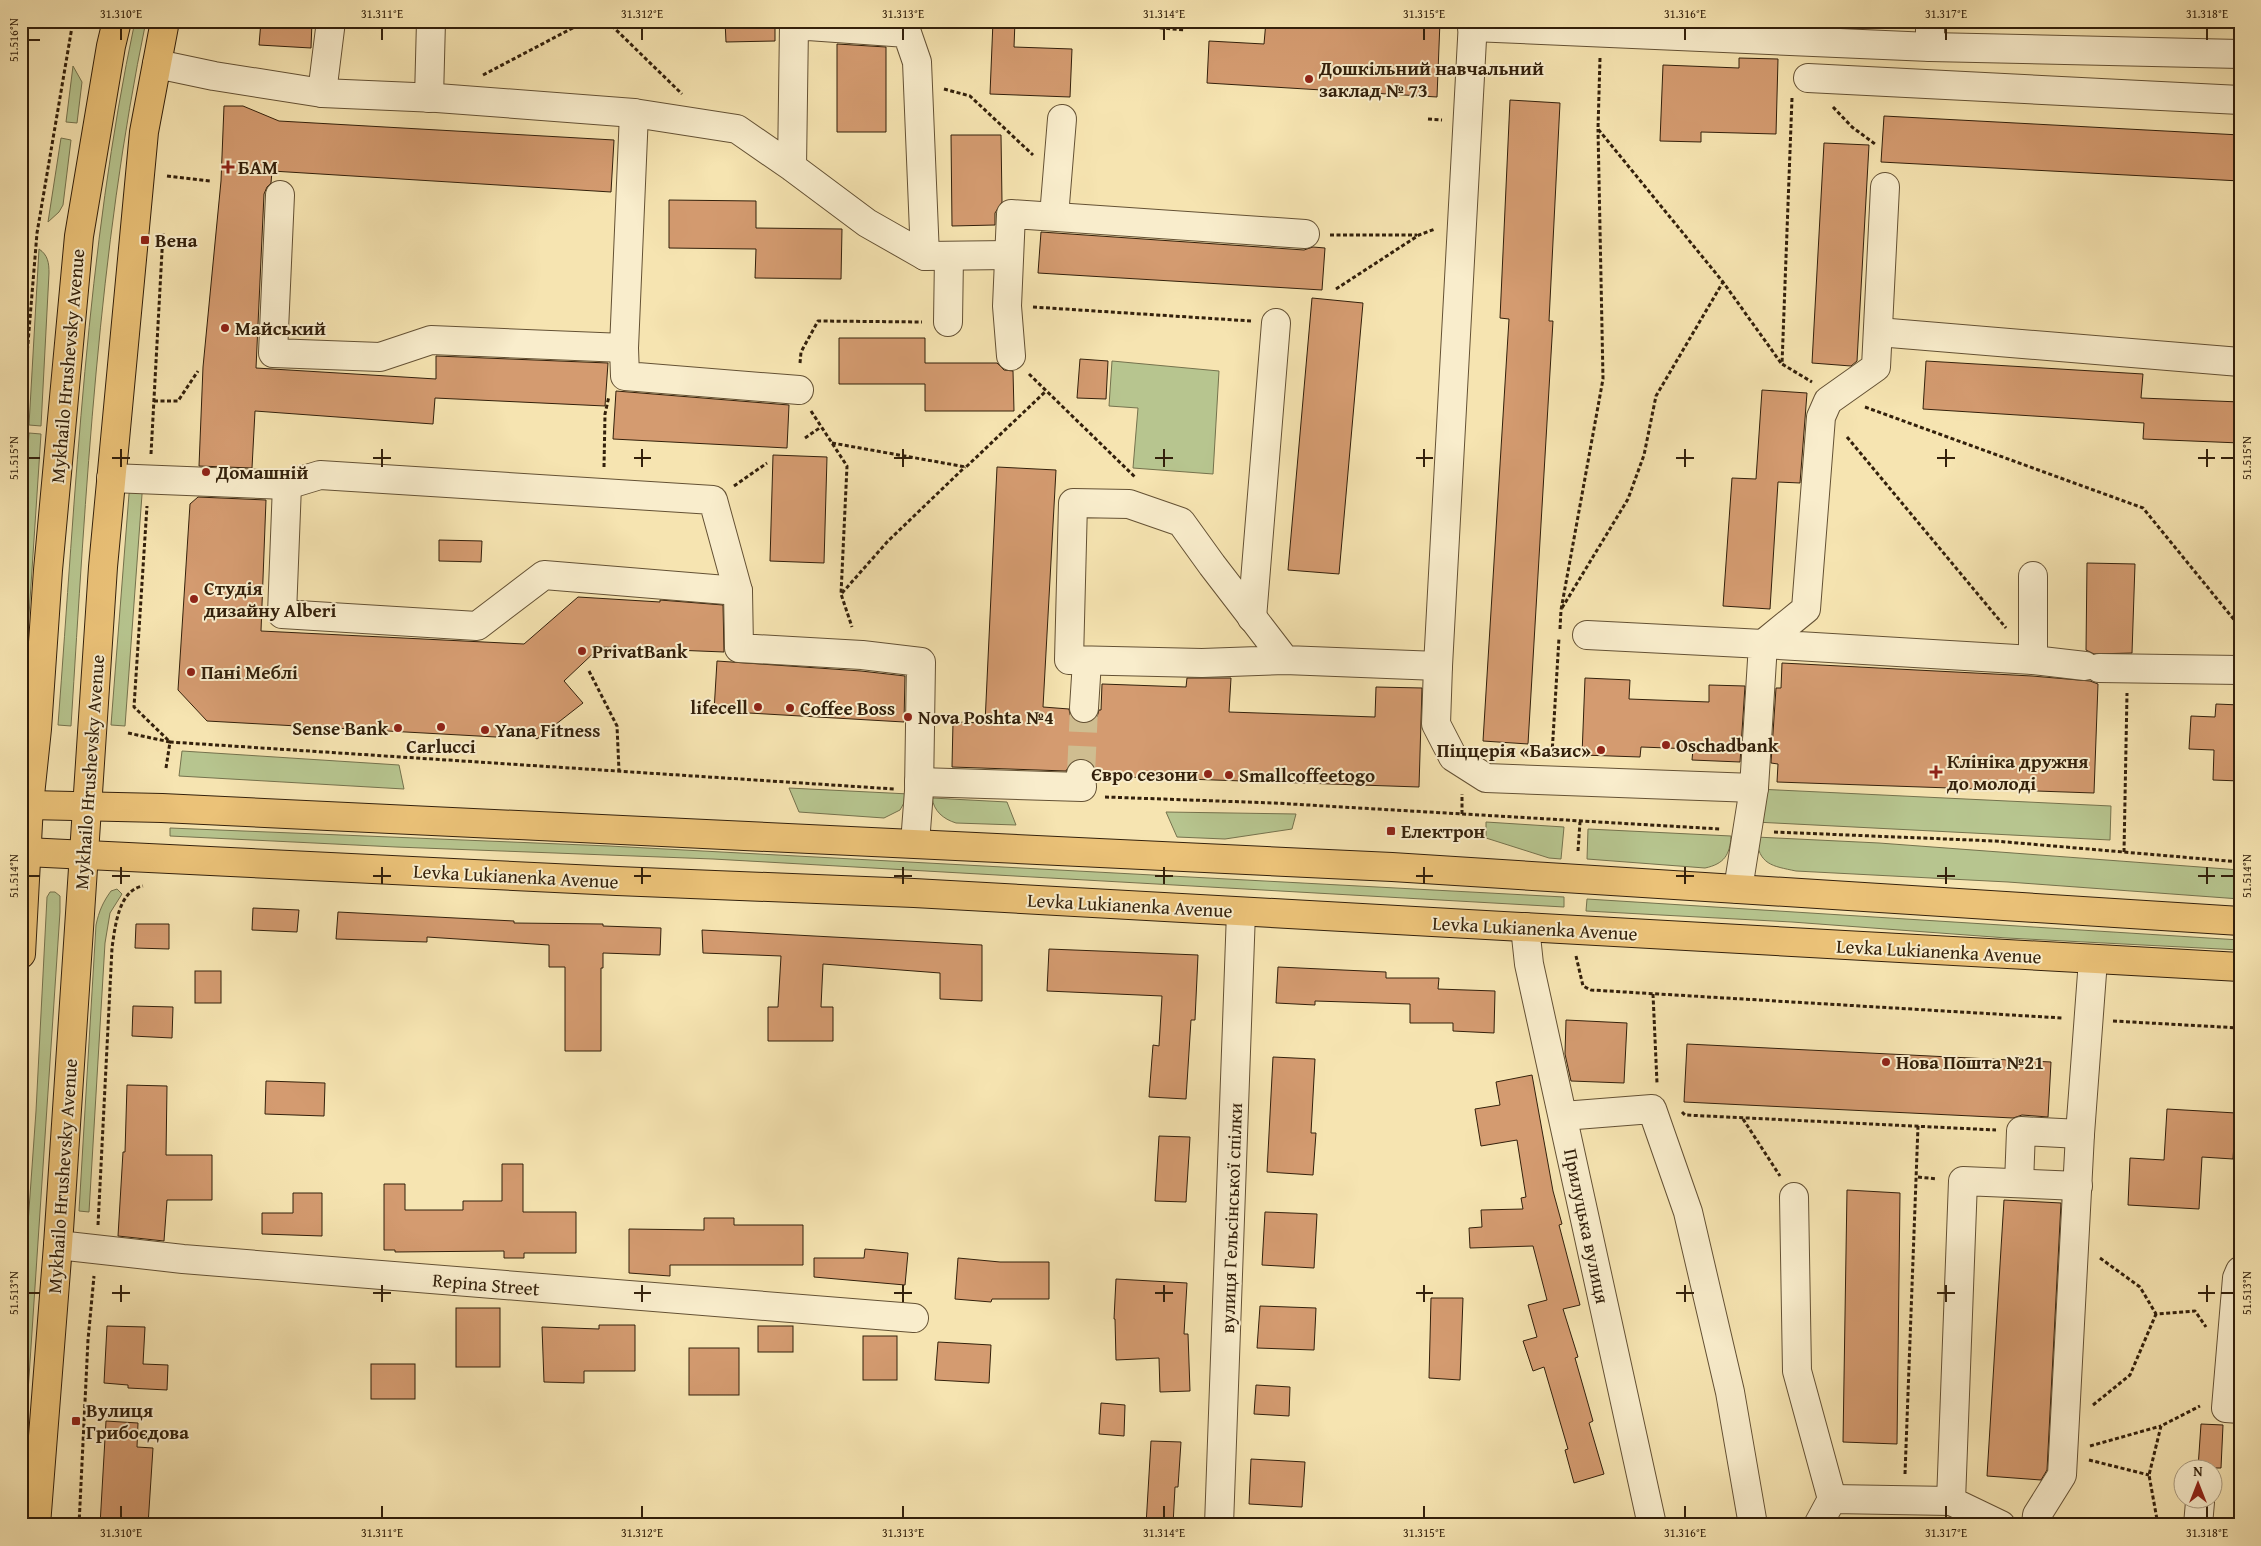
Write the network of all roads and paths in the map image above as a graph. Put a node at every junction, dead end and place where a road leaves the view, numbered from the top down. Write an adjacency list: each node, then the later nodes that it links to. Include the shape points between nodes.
1 (73, 21): 58 (path, via 37,233)
2 (116, 21): 96 (main road, Mykhailo Hrushevsky Avenue, via 79,236 48,570 37,729)
3 (164, 21): 14 (main road, Mykhailo Hrushevsky Avenue)
4 (331, 21): 18 (street)
5 (431, 21): 19 (street)
6 (586, 21): 15 (path)
7 (607, 21): 23 (path)
8 (1082, 21): 10 (path)
9 (1472, 24): 11 (street); 35 (street)
10 (1185, 30)
11 (1600, 32): 12 (street); 24 (path)
12 (1930, 34): 13 (street)
13 (2240, 54)
14 (157, 64): 18 (street); 63 (main road, Mykhailo Hrushevsky Avenue, via 144,132)
15 (481, 76)
16 (1808, 78): 20 (street); 25 (path, via 1852,127); 50 (path, via 1792,95)
17 (917, 81): 26 (street, via 917,62 906,32 794,25); 29 (path, via 970,96); 40 (street)
18 (322, 93): 19 (street)
19 (429, 98): 21 (street)
20 (2240, 100)
21 (634, 113): 23 (street); 47 (street)
22 (1062, 119): 29 (street)
23 (716, 126): 26 (street, via 737,130)
24 (1598, 129): 41 (path); 72 (path, via 1602,379)
25 (1875, 144)
26 (792, 167): 40 (street, via 867,223)
27 (167, 168): 28 (path)
28 (166, 176): 30 (path); 31 (path)
29 (1057, 177): 34 (street)
30 (210, 181)
31 (166, 182)
32 (1885, 187): 46 (street)
33 (280, 195): 47 (street, via 273,353 380,357 431,340)
34 (1054, 216): 37 (street); 39 (street, via 1011,214)
35 (1462, 219): 38 (path); 82 (street)
36 (164, 227): 54 (path)
37 (1305, 234): 38 (path)
38 (1419, 235): 42 (path)
39 (1009, 255): 40 (street); 43 (street)
40 (937, 256): 44 (street)
41 (1723, 282): 50 (path); 72 (path, via 1656,396 1644,455 1628,499)
42 (1336, 289)
43 (1007, 306): 45 (path); 48 (street)
44 (948, 322): 52 (path, via 818,321 801,352)
45 (1276, 323): 73 (street)
46 (1878, 332): 49 (street); 55 (street, via 1876,367)
47 (624, 348): 52 (street, via 626,376)
48 (1010, 356): 53 (path)
49 (2240, 362)
50 (1782, 364): 55 (path)
51 (198, 370): 54 (path, via 178,401)
52 (799, 390): 57 (path)
53 (1046, 391): 62 (path); 64 (path)
54 (154, 401): 65 (path)
55 (1829, 403): 74 (path, via 2143,508); 75 (path); 77 (street, via 1821,417 1806,609)
56 (605, 414): 67 (path)
57 (821, 427): 59 (path); 60 (path)
58 (21, 428)
59 (805, 438)
60 (831, 443): 62 (path); 71 (path, via 846,466)
61 (767, 463): 68 (path)
62 (966, 467): 71 (path, via 888,541)
63 (111, 478): 65 (street); 97 (main road, Mykhailo Hrushevsky Avenue)
64 (1139, 480)
65 (149, 481): 66 (street); 88 (path, via 134,707)
66 (287, 485): 67 (street, via 320,475); 70 (street, via 282,614 477,626 544,575)
67 (603, 493): 68 (street)
68 (713, 500): 70 (street)
69 (2033, 576): 80 (street)
70 (738, 591): 78 (street, via 739,648)
71 (841, 594): 78 (path)
72 (1561, 610): 92 (path)
73 (1252, 618): 79 (street); 81 (street, via 1181,522 1129,504 1073,503 1069,660)
74 (2240, 627)
75 (2007, 629)
76 (1587, 635): 77 (street)
77 (1763, 644): 80 (street); 94 (street)
78 (862, 656): 93 (street, via 921,662)
79 (1285, 660): 81 (street, via 1202,663); 82 (street)
80 (2033, 660): 83 (street)
81 (1087, 661): 86 (street)
82 (1438, 666): 92 (street, via 1436,724 1453,757 1486,778)
83 (2128, 669): 85 (street); 103 (path)
84 (589, 670): 90 (path, via 617,726)
85 (2240, 670)
86 (1084, 708)
87 (128, 733): 88 (path)
88 (170, 742): 89 (path); 90 (path)
89 (166, 768)
90 (619, 771): 93 (path)
91 (1081, 774): 93 (street, via 1082,787)
92 (1551, 781): 94 (street)
93 (919, 786): 100 (street)
94 (1754, 788): 99 (street)
95 (1102, 797): 98 (path, via 1274,803)
96 (25, 807): 97 (main road); 101 (main road, Mykhailo Hrushevsky Avenue)
97 (87, 807): 100 (main road); 104 (main road, Mykhailo Hrushevsky Avenue)
98 (1580, 822): 99 (path); 102 (path)
99 (1746, 830): 103 (path, via 1995,841); 107 (street)
100 (915, 843): 107 (main road, via 1392,867)
101 (24, 851): 104 (main road, Levka Lukianenka Avenue); 111 (main road, Mykhailo Hrushevsky Avenue)
102 (1578, 851)
103 (2124, 852): 105 (path)
104 (83, 854): 108 (main road, Levka Lukianenka Avenue, via 914,893); 129 (main road, Mykhailo Hrushevsky Avenue)
105 (2240, 862)
106 (150, 886): 130 (path, via 140,886 124,901 114,934)
107 (1738, 889): 109 (main road)
108 (1242, 912): 110 (main road, Levka Lukianenka Avenue); 145 (street, вулиця Гельсінської спілки)
109 (2240, 921)
110 (1525, 928): 113 (main road, Levka Lukianenka Avenue); 120 (street, Прилуцька вулиця, via 1529,964)
111 (21, 954)
112 (1575, 956): 115 (path, via 1583,986 1591,990)
113 (2093, 960): 114 (main road, Levka Lukianenka Avenue); 116 (street)
114 (2240, 967)
115 (1653, 994): 116 (path); 118 (path)
116 (2090, 1019): 117 (path); 124 (street)
117 (2240, 1028)
118 (1658, 1086)
119 (1679, 1110): 121 (path, via 1685,1116)
120 (1563, 1116): 146 (street, Прилуцька вулиця); 147 (street, via 1652,1109 1688,1212 1730,1392)
121 (1742, 1118): 122 (path); 127 (path)
122 (1918, 1126): 123 (path); 141 (path)
123 (2021, 1131): 124 (street); 125 (street)
124 (2080, 1134): 126 (street)
125 (2019, 1183): 126 (street); 142 (street, via 1963,1181)
126 (2078, 1186): 128 (street)
127 (1794, 1197): 140 (street, via 1797,1371)
128 (2075, 1239): 132 (path, via 2140,1287); 137 (street)
129 (58, 1245): 130 (street, Repina Street); 143 (main road, Mykhailo Hrushevsky Avenue)
130 (97, 1248): 133 (street, Repina Street, via 183,1259); 144 (path, via 88,1340)
131 (2240, 1270): 135 (street, via 2237,1278)
132 (2156, 1314): 134 (path, via 2195,1311); 137 (path, via 2130,1375)
133 (914, 1318)
134 (2210, 1335)
135 (2233, 1408): 136 (path, via 2201,1405)
136 (2161, 1426): 138 (path); 139 (path)
137 (2065, 1427): 138 (street)
138 (2063, 1454): 139 (path); 150 (street, via 2062,1475 2037,1515)
139 (2149, 1475): 151 (path)
140 (1832, 1499): 141 (street); 148 (street)
141 (1904, 1500): 142 (street)
142 (1951, 1501): 149 (street)
143 (36, 1525)
144 (79, 1525)
145 (1219, 1525)
146 (1652, 1525)
147 (1753, 1525)
148 (1818, 1525)
149 (2001, 1525)
150 (2036, 1525)
151 (2158, 1525)

